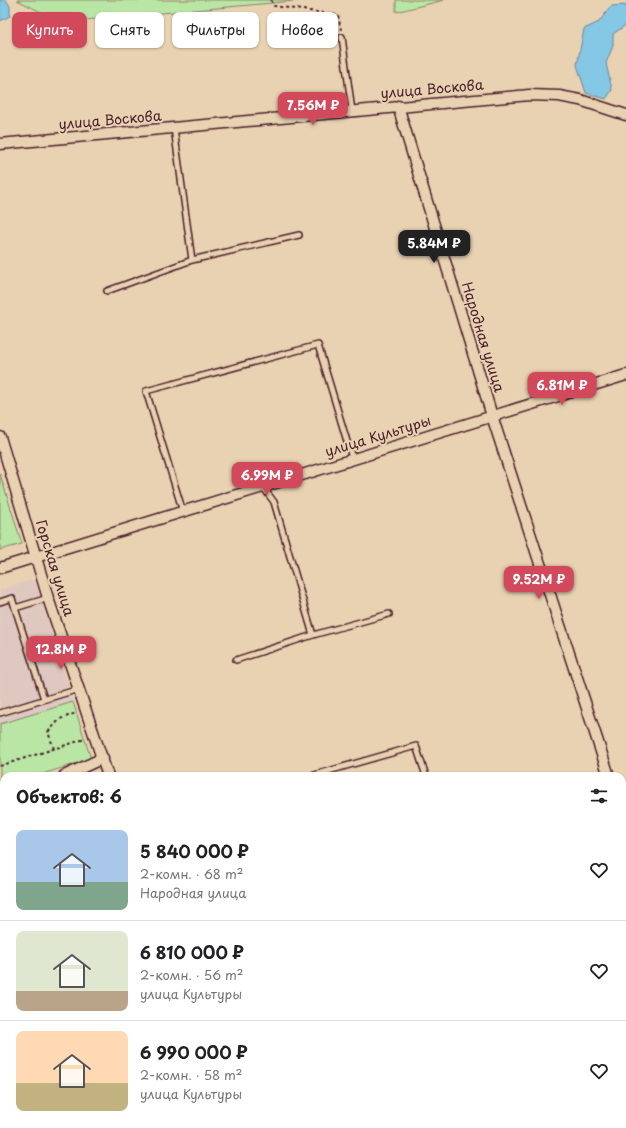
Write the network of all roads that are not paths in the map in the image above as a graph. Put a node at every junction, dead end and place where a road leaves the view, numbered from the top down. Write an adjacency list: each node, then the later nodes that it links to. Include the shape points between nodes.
1 (342, 37): 3 (lane)
2 (398, 106): 3 (street, улица Воскова); 4 (street, улица Воскова, via 529,95 559,96); 11 (street, Народная улица)
3 (352, 111): 5 (street, улица Воскова)
4 (626, 115)
5 (174, 128): 6 (street, улица Воскова); 8 (lane)
6 (0, 144)
7 (299, 234): 8 (lane)
8 (192, 260): 9 (lane)
9 (107, 291)
10 (626, 375): 11 (street, улица Культуры)
11 (492, 416): 13 (street, улица Культуры); 32 (street, Народная улица)
12 (0, 436): 16 (street, Горская улица)
13 (352, 458): 14 (street, улица Культуры); 15 (lane, via 318,345 146,391)
14 (263, 486): 15 (street, улица Культуры); 22 (lane, via 274,502)
15 (183, 512): 16 (street, улица Культуры)
16 (36, 557): 17 (street, улица Культуры); 18 (street, Горская улица)
17 (0, 568)
18 (48, 598): 20 (lane); 24 (street, Горская улица)
19 (0, 602): 20 (lane, via 12,598)
20 (15, 608): 25 (lane)
21 (389, 614): 22 (lane)
22 (313, 635): 23 (lane)
23 (236, 660)
24 (79, 689): 25 (lane); 27 (street, Горская улица)
25 (44, 699): 26 (lane)
26 (0, 713)
27 (103, 758): 28 (street); 29 (street, Горская улица)
28 (73, 772)
29 (107, 772)
30 (325, 772): 31 (lane, via 416,746)
31 (425, 772)
32 (607, 772)

